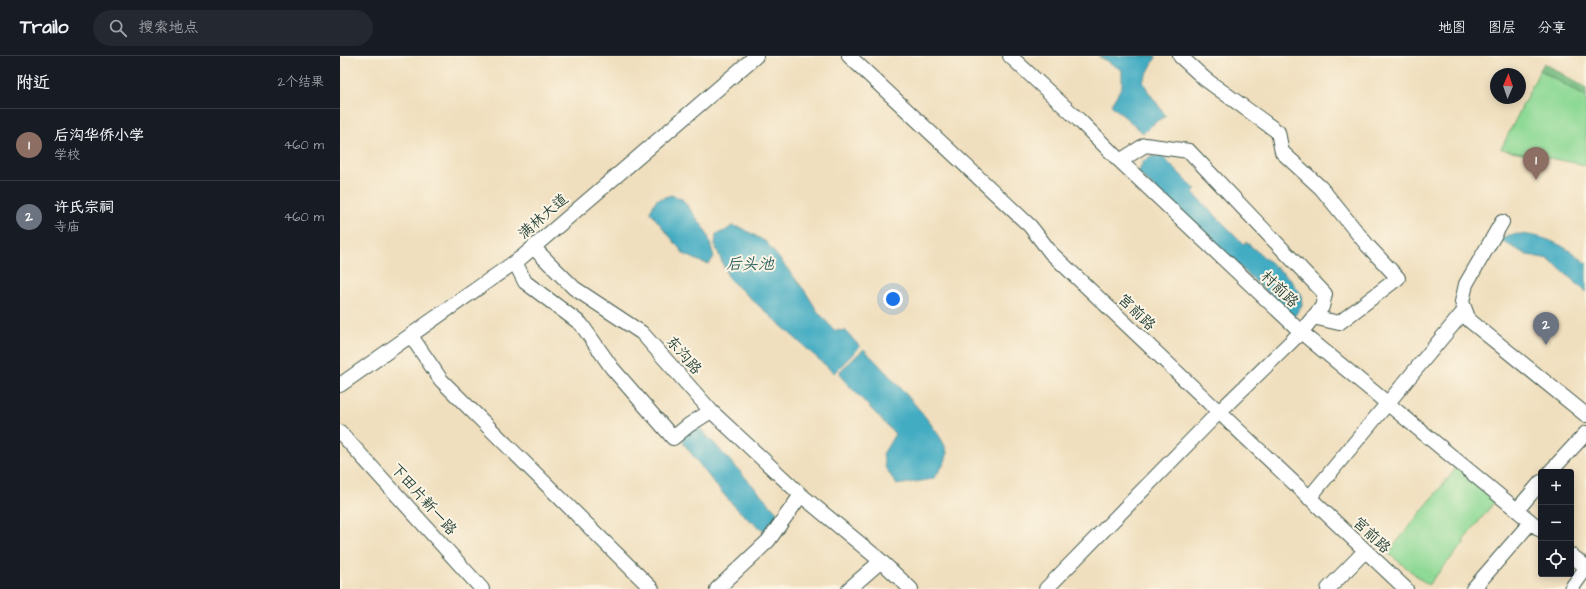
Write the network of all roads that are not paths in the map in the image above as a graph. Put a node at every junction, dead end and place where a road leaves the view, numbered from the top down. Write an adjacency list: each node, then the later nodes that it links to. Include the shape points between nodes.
1 (756, 56): 7 (street, 满林大道)
2 (849, 56): 16 (street, 宫前路, via 1030,226 1050,253)
3 (1010, 56): 5 (street, 村前路)
4 (1180, 56): 10 (street, via 1205,79 1278,132 1282,152 1321,188 1398,278 1339,323)
5 (1120, 161): 10 (street, via 1145,145 1189,151 1325,294 1322,307); 11 (street, 村前路)
6 (1502, 222): 9 (street, via 1466,284 1462,302)
7 (533, 247): 8 (street, 满林大道); 15 (street, 东沟路, via 574,288 642,333)
8 (515, 262): 12 (street, 满林大道); 15 (street, via 525,282 581,324 612,368 673,438)
9 (1465, 310): 14 (street); 17 (street, via 1469,320)
10 (1313, 318): 11 (street)
11 (1301, 332): 14 (street, 村前路); 16 (street)
12 (411, 336): 13 (street, 满林大道); 31 (street, via 441,380)
13 (340, 386)
14 (1387, 404): 23 (street); 24 (street, 村前路)
15 (710, 412): 22 (street, 东沟路)
16 (1218, 413): 23 (street, 宫前路); 35 (street)
17 (1586, 415)
18 (340, 432): 30 (street, 下田片新一路)
19 (1586, 433): 20 (street)
20 (1553, 469)
21 (1538, 485): 24 (street)
22 (801, 495): 28 (street, 东沟路); 32 (street, via 768,541)
23 (1308, 498): 26 (street, 宫前路)
24 (1516, 510): 25 (street, 村前路)
25 (1536, 526): 38 (street)
26 (1365, 551): 36 (street); 37 (street, 宫前路)
27 (1574, 558): 29 (street)
28 (881, 561): 33 (street); 34 (street, 东沟路)
29 (1586, 568): 39 (street)
30 (482, 589)
31 (652, 589)
32 (717, 589)
33 (850, 589)
34 (911, 589)
35 (1046, 589)
36 (1328, 589)
37 (1406, 589)
38 (1473, 589)
39 (1571, 589)

